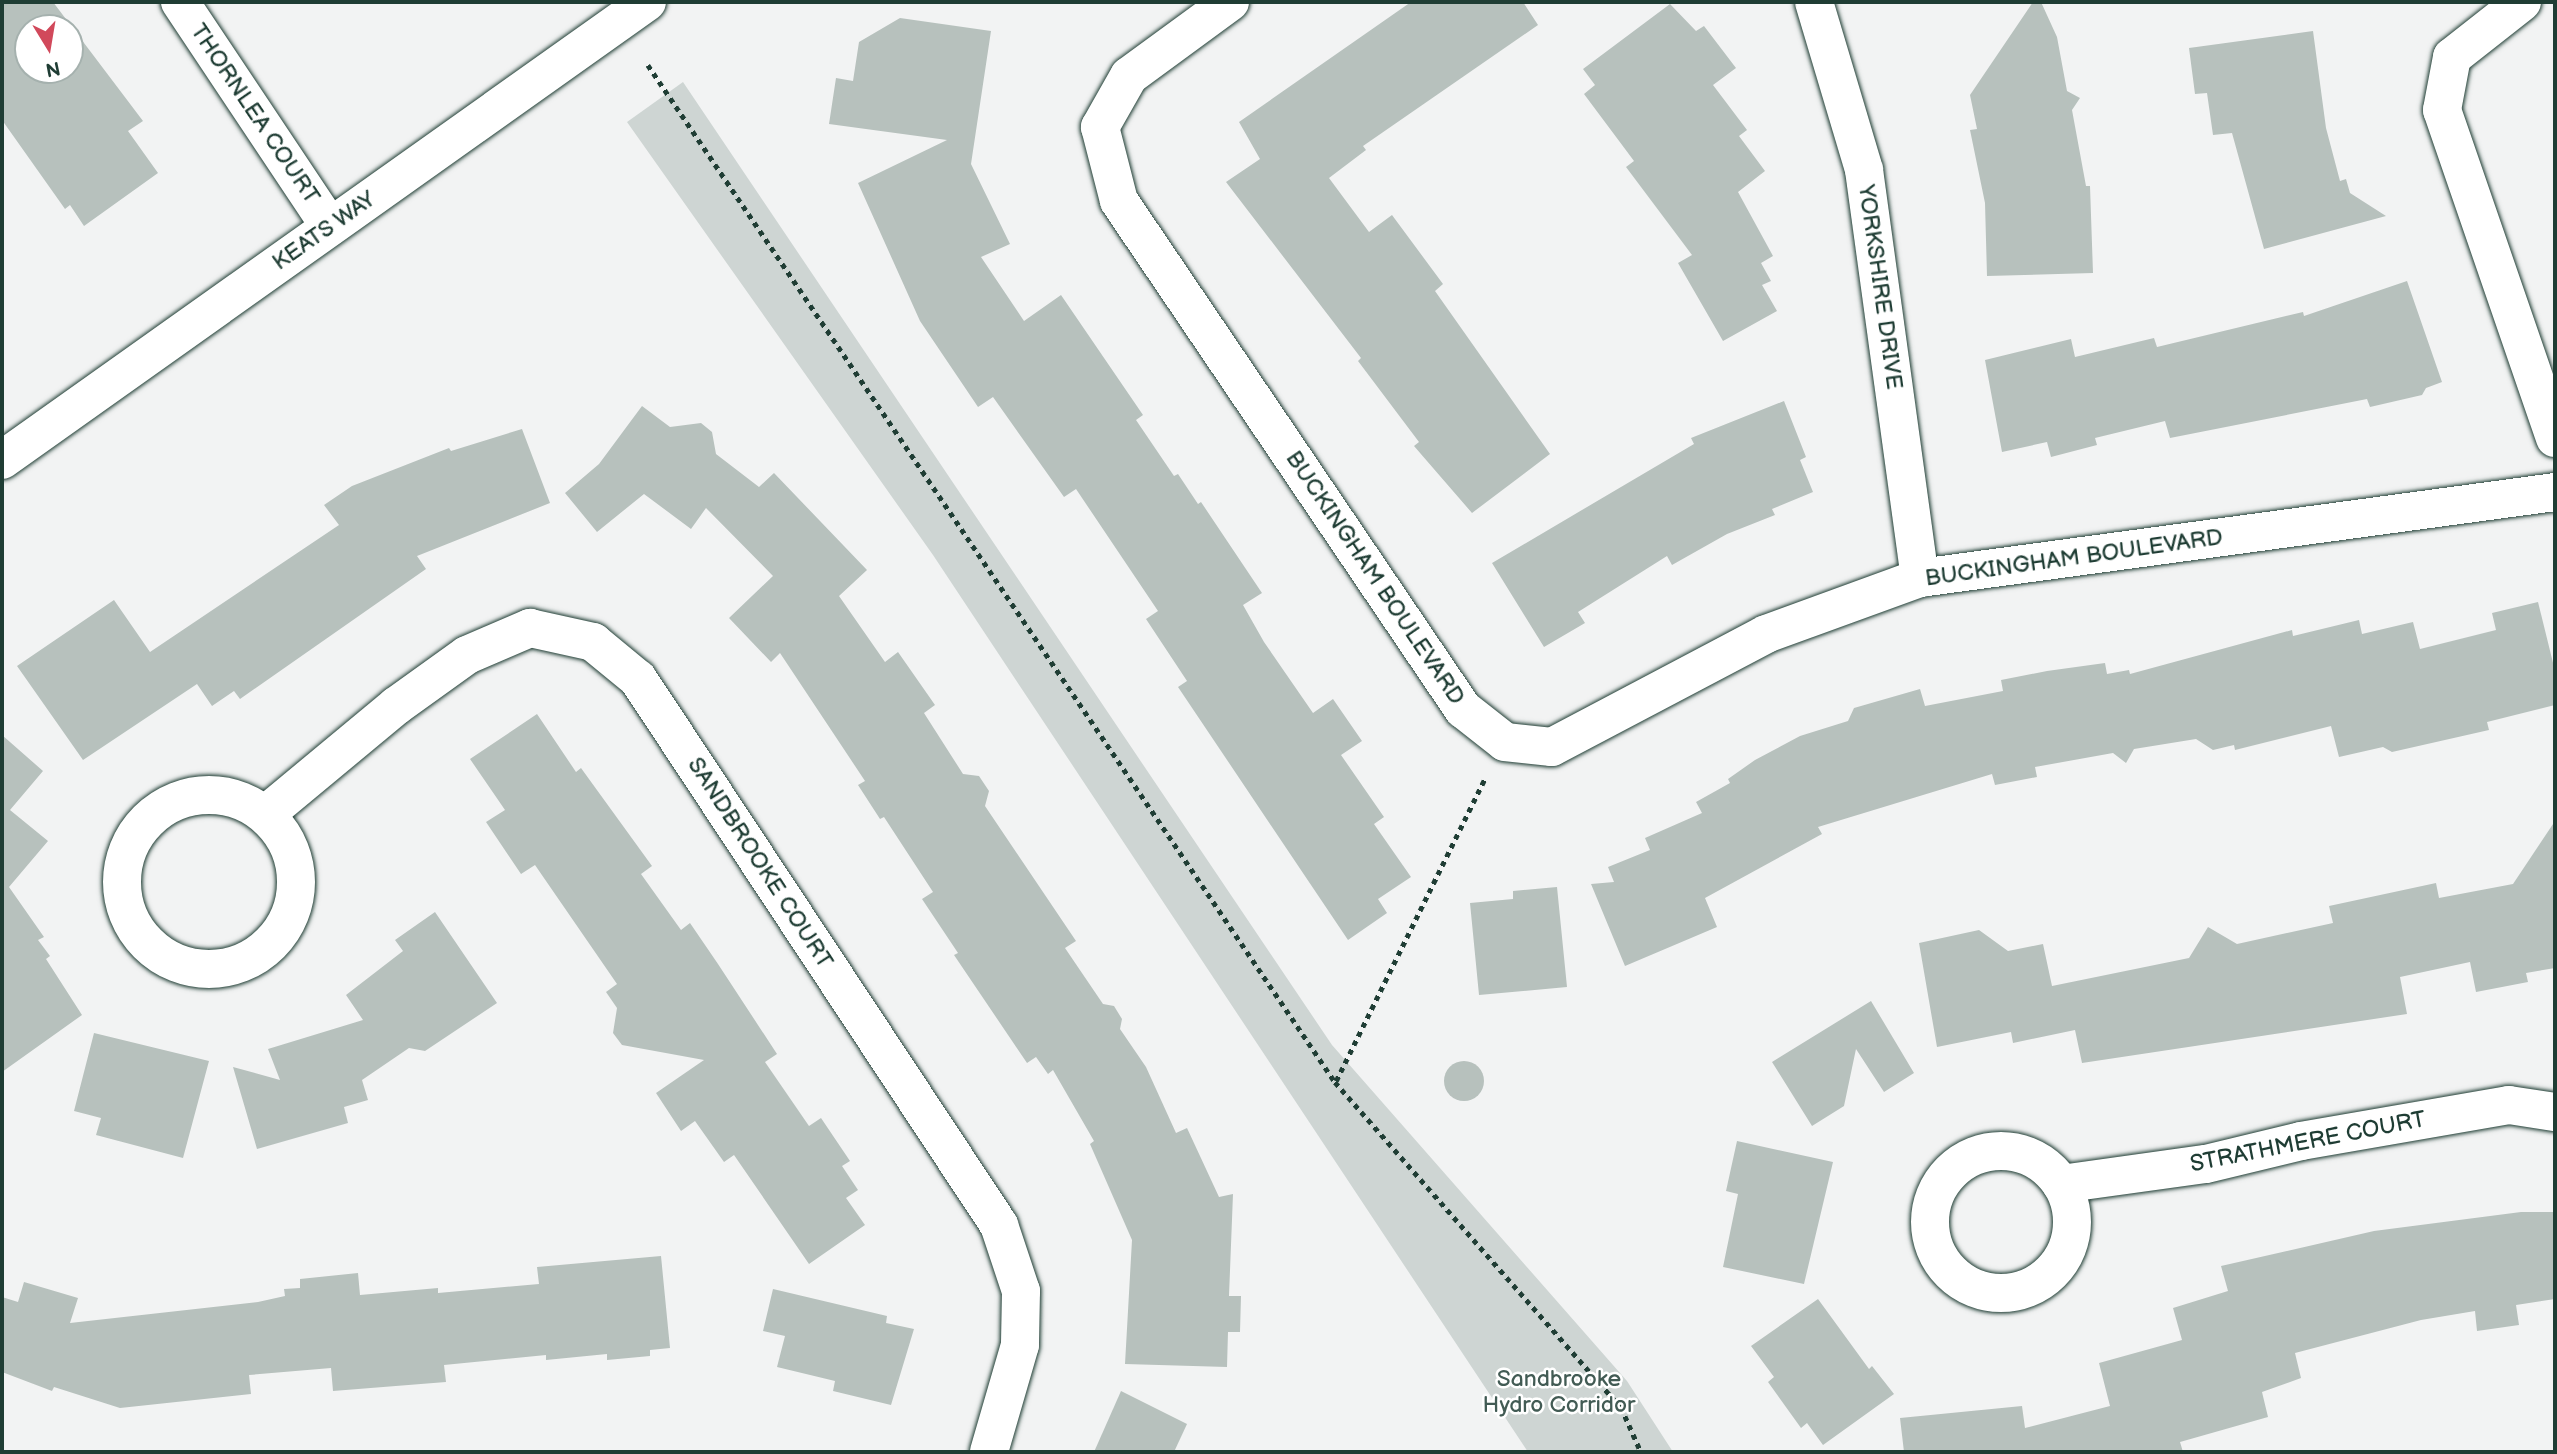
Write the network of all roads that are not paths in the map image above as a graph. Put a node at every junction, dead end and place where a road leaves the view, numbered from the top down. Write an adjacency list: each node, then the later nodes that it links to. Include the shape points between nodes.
1 (180, 2): 6 (street, THORNLEA COURT)
2 (647, 2): 6 (street, KEATS WAY)
3 (1230, 2): 10 (street, BUCKINGHAM BOULEVARD, via 1129,76 1100,127 1119,201 1463,709 1505,742 1552,747 1766,634)
4 (1814, 2): 10 (street, YORKSHIRE DRIVE, via 1864,170)
5 (2522, 2): 7 (street, via 2452,57 2442,110)
6 (330, 227): 8 (street, KEATS WAY)
7 (2555, 438)
8 (2, 460)
9 (2555, 492): 10 (street, BUCKINGHAM BOULEVARD)
10 (1920, 578)
11 (265, 814): 11 (street, via 239,799 208,793 177,799 154,813 134,835 124,856 122,897 141,938 176,964 220,970 249,961 270,946 288,921 297,892 289,845); 14 (street, SANDBROOKE COURT, via 396,706 467,655 530,628 593,642 638,679 999,1224 1021,1291 1020,1345)
12 (2555, 1112): 13 (street, STRATHMERE COURT, via 2509,1105 2301,1141 2206,1164)
13 (2061, 1184)
14 (989, 1452)

